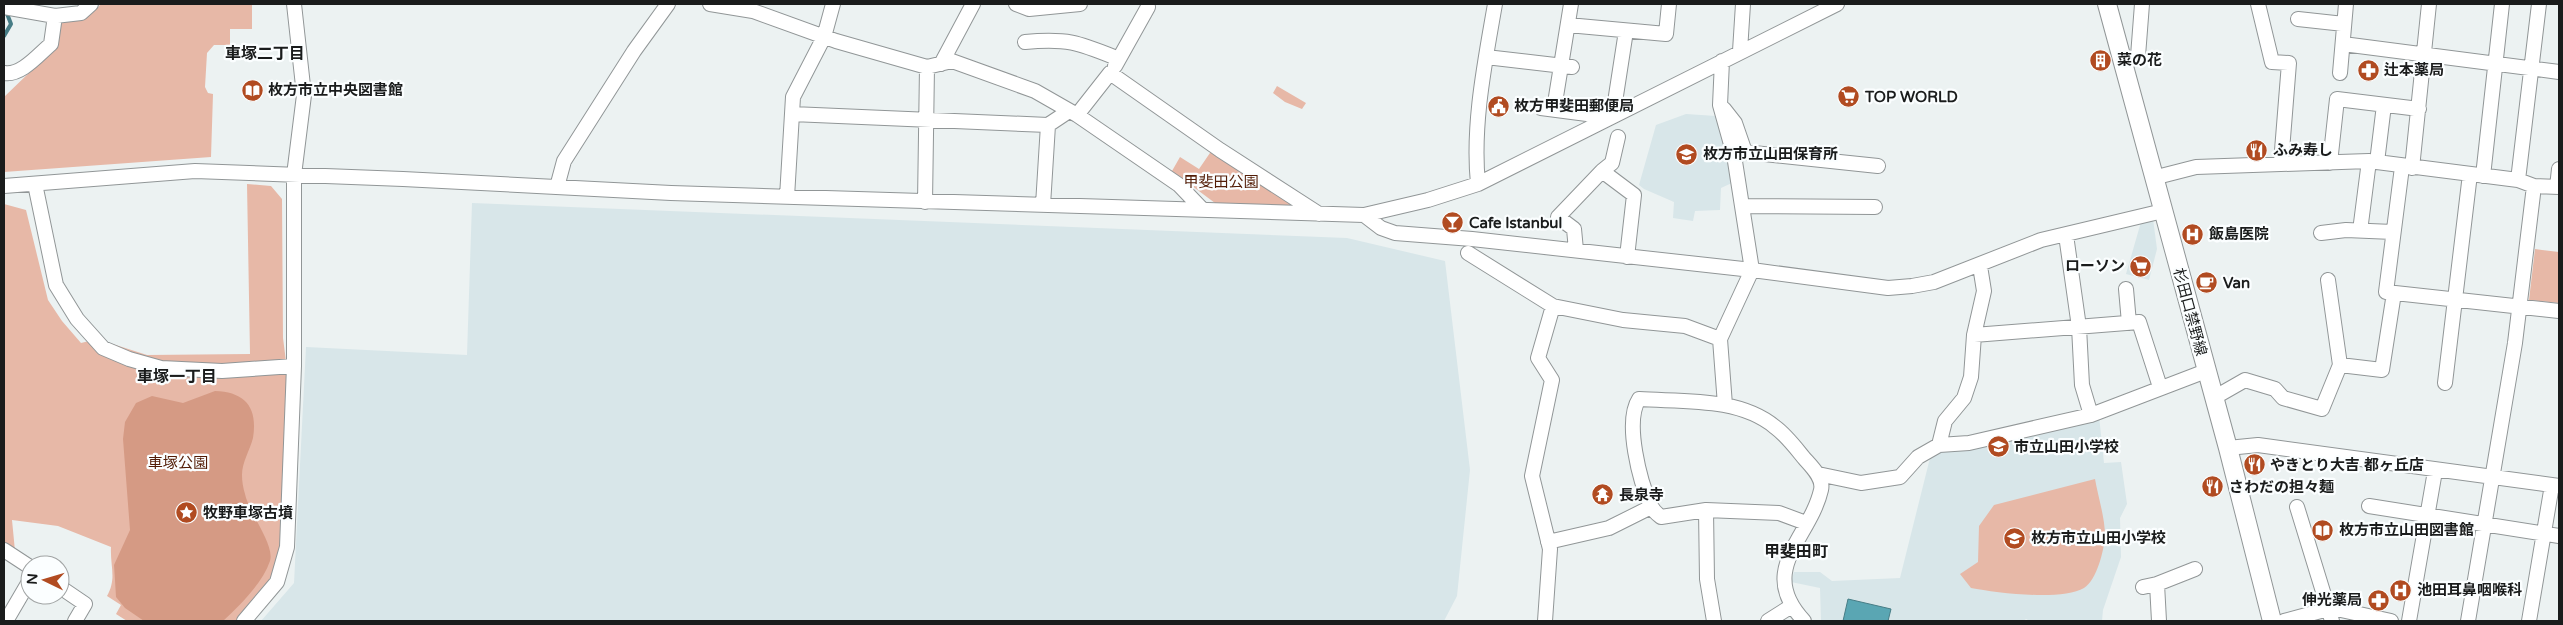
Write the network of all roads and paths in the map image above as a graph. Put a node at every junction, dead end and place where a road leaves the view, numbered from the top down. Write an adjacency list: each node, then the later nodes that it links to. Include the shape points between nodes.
1 (91, 4): 24 (street, via 82,13)
2 (294, 4): 63 (street, via 304,95)
3 (668, 4): 71 (street, via 564,161)
4 (710, 4): 29 (street, via 753,11)
5 (833, 4): 29 (street)
6 (973, 4): 37 (street)
7 (1016, 4): 21 (street, via 1029,9)
8 (1080, 4): 21 (street)
9 (1495, 4): 34 (street)
10 (1571, 4): 27 (street)
11 (1669, 4): 28 (street, via 1666,34)
12 (1743, 4): 32 (street)
13 (1837, 4): 32 (street)
14 (2107, 4): 39 (main road, 杉田口禁野線)
15 (2142, 4): 39 (street, via 2138,56)
16 (2258, 4): 57 (street, via 2272,62 2289,63)
17 (2346, 4): 26 (street)
18 (2429, 4): 33 (street)
19 (2502, 4): 38 (street)
20 (2539, 4): 42 (street)
21 (1056, 5)
22 (1148, 7): 35 (street)
23 (7, 8): 24 (street)
24 (55, 16): 44 (street, via 51,44 19,71)
25 (2298, 19): 26 (street)
26 (2344, 24): 31 (street)
27 (1568, 25): 28 (street); 40 (street)
28 (1626, 31): 52 (street)
29 (824, 37): 41 (street); 51 (street, via 793,97)
30 (1025, 42): 35 (street, via 1056,39 1080,43)
31 (2343, 44): 33 (street); 46 (street)
32 (1740, 51): 36 (street)
33 (2424, 56): 38 (street); 49 (street)
34 (1486, 57): 40 (street); 68 (street, via 1475,154)
35 (1119, 60): 45 (street)
36 (1722, 61): 48 (street); 52 (street)
37 (941, 64): 41 (street); 50 (street, via 952,61 1035,91)
38 (2495, 64): 42 (street); 64 (street)
39 (2122, 65): 65 (main road, 杉田口禁野線)
40 (1567, 66): 52 (street, via 1548,109)
41 (927, 67): 53 (street)
42 (2532, 68): 43 (street); 66 (street)
43 (2559, 72)
44 (4, 73)
45 (1110, 73): 50 (street); 80 (street)
46 (2340, 73)
47 (2384, 104): 49 (street); 56 (street); 58 (street, via 2337,99)
48 (1720, 105): 59 (street, via 1735,123 1745,152); 76 (street, via 1734,155)
49 (2419, 108): 60 (street)
50 (1073, 113): 54 (street); 78 (street, via 1179,185)
51 (792, 114): 53 (street); 73 (street)
52 (1609, 117): 68 (street)
53 (925, 120): 54 (street); 74 (street)
54 (1048, 125): 75 (street)
55 (1618, 136): 62 (street, via 1612,163)
56 (2373, 162): 58 (street); 60 (street); 82 (street)
57 (2281, 163): 58 (street); 65 (street, via 2196,168)
58 (2330, 163)
59 (1878, 166)
60 (2407, 167): 64 (street); 83 (street)
61 (2559, 169): 72 (street)
62 (1602, 171): 86 (street, via 1558,217 1574,230); 88 (street, via 1634,194)
63 (294, 175): 67 (street, via 195,171); 71 (street); 103 (street)
64 (2476, 175): 66 (street); 94 (street)
65 (2153, 178): 79 (main road, 杉田口禁野線)
66 (2518, 180): 70 (street)
67 (35, 184): 69 (street); 103 (street, via 56,285 77,319 103,348 161,368 222,371)
68 (1478, 184): 81 (street)
69 (4, 186)
70 (2534, 186): 72 (street); 96 (street)
71 (556, 187): 73 (street)
72 (2558, 187)
73 (788, 197): 74 (street)
74 (925, 202): 75 (street)
75 (1042, 205): 78 (street)
76 (1743, 206): 77 (street); 90 (street)
77 (1875, 207)
78 (1203, 210): 80 (street)
79 (2163, 211): 85 (street); 104 (main road, 杉田口禁野線)
80 (1319, 214): 81 (street)
81 (1364, 215): 86 (street, via 1381,228 1395,233)
82 (2360, 230): 83 (street); 84 (street)
83 (2394, 232): 93 (street, via 2386,292)
84 (2321, 234)
85 (2066, 235): 89 (street, via 2041,240); 99 (street)
86 (1576, 250): 88 (street)
87 (1468, 253): 95 (street)
88 (1627, 257): 90 (street)
89 (1980, 266): 90 (street, via 1934,282 1888,288); 100 (street, via 1984,291)
90 (1752, 270): 101 (street)
91 (2328, 280): 102 (street)
92 (2126, 290): 98 (street)
93 (2394, 293): 94 (street); 102 (street, via 2382,370)
94 (2457, 298): 96 (street); 105 (street)
95 (1553, 306): 101 (street, via 1623,320 1686,326); 125 (street, via 1538,358 1552,380 1532,476)
96 (2520, 307): 97 (street); 114 (street)
97 (2559, 310)
98 (2129, 323): 99 (street); 106 (street, via 2139,322)
99 (2080, 327): 100 (street); 109 (street, via 2081,380)
100 (1974, 335): 110 (street, via 1972,377 1964,398 1945,421)
101 (1720, 339): 108 (street)
102 (2340, 365): 107 (street, via 2322,409 2283,398 2275,389 2244,380 2218,396)
103 (294, 366): 137 (street, via 287,547 277,582)
104 (2206, 371): 106 (street); 107 (main road, 杉田口禁野線)
105 (2445, 383)
106 (2160, 387): 109 (street)
107 (2213, 395): 111 (main road, 杉田口禁野線)
108 (1725, 405): 113 (street, via 1775,426); 117 (street, via 1639,399 1634,408 1634,450)
109 (2091, 415): 110 (street, via 1969,443)
110 (1939, 445): 113 (street, via 1918,457 1900,477 1861,483)
111 (2228, 448): 112 (street, via 2258,446); 143 (main road, 杉田口禁野線)
112 (2435, 471): 114 (street); 120 (street)
113 (1818, 474): 121 (street, via 1822,489)
114 (2494, 476): 115 (street); 122 (street)
115 (2556, 486): 123 (street)
116 (2369, 506): 120 (street)
117 (1651, 507): 119 (street, via 1661,517); 125 (street, via 1609,528)
118 (2297, 507): 134 (street)
119 (1706, 510): 121 (street, via 1779,513); 139 (street, via 1707,580)
120 (2429, 516): 122 (street); 146 (street)
121 (1806, 523): 133 (street, via 1791,551 1784,580)
122 (2485, 525): 123 (street); 147 (street)
123 (2545, 534): 124 (street); 148 (street)
124 (2559, 536)
125 (1548, 542): 138 (street)
126 (4, 550): 127 (street)
127 (20, 560)
128 (2195, 568): 129 (street)
129 (2157, 584): 130 (street); 142 (street)
130 (2143, 587)
131 (70, 594): 136 (street, via 86,604)
132 (20, 597): 135 (street)
133 (1790, 606): 140 (street); 141 (street)
134 (2330, 615): 144 (street); 145 (street)
135 (6, 621)
136 (75, 621)
137 (244, 621)
138 (1545, 621)
139 (1714, 621)
140 (1768, 621)
141 (1804, 621)
142 (2160, 621)
143 (2272, 621)
144 (2284, 621)
145 (2391, 621)
146 (2409, 621)
147 (2468, 621)
148 (2529, 621)

